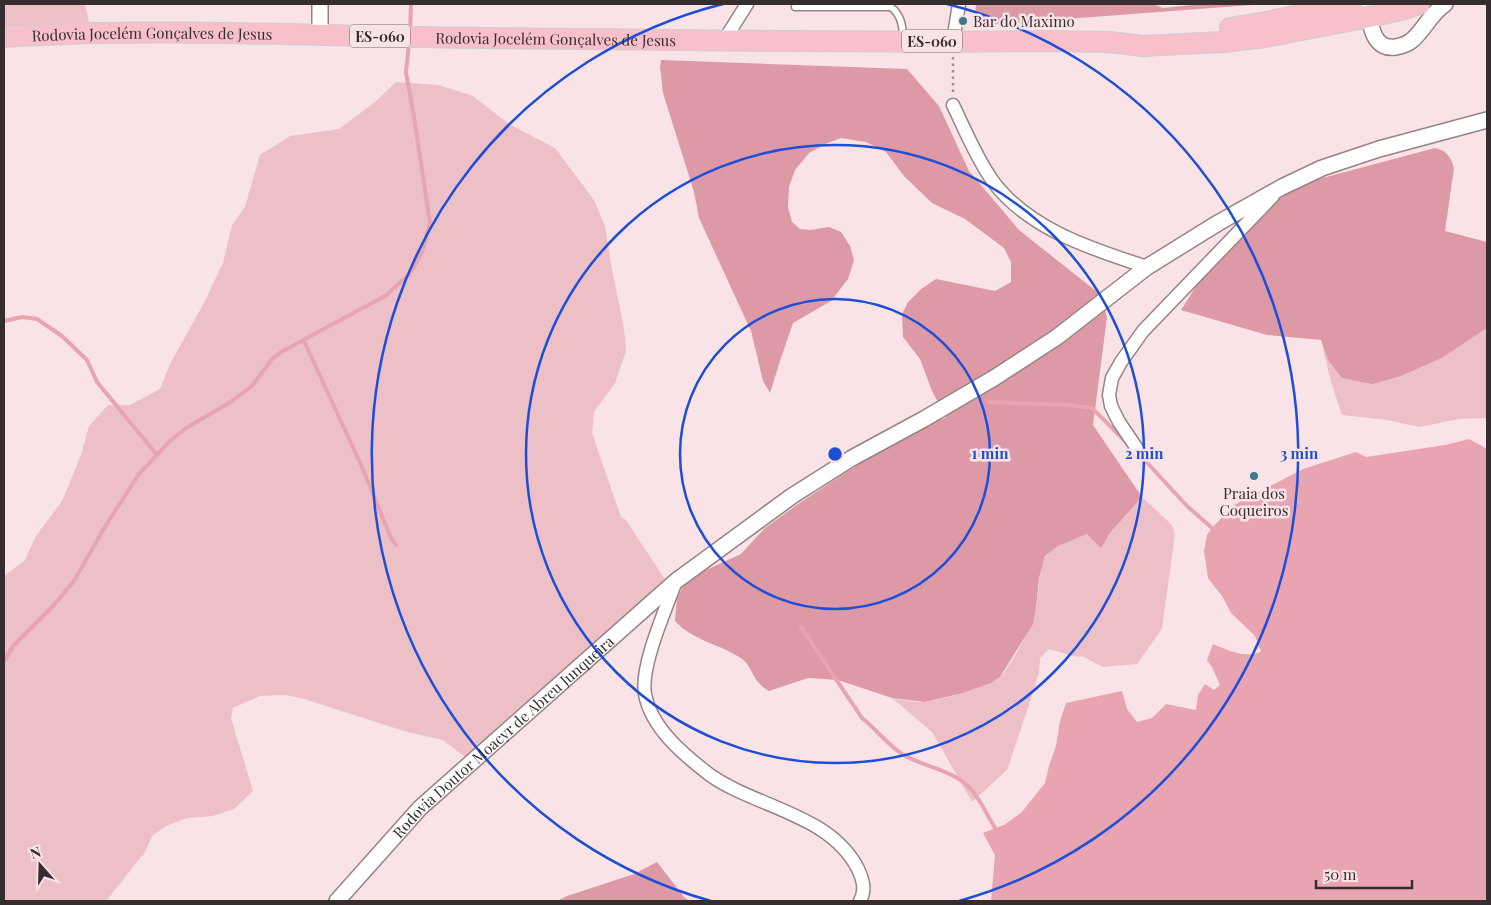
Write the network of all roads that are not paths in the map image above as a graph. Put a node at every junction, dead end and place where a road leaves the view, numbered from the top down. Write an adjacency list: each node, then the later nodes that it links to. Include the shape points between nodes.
1 (320, 4): 9 (street)
2 (747, 4): 11 (street)
3 (959, 4): 13 (street)
4 (1351, 4): 14 (main road, Rodovia Jocelém Gonçalves de Jesus / ES-060, via 1244,26 1144,35)
5 (1419, 4): 8 (main road, Rodovia Jocelém Gonçalves de Jesus / ES-060, via 1400,10)
6 (1445, 4): 8 (street, via 1411,42 1390,48 1376,40 1371,29)
7 (795, 7): 12 (lane, via 891,7 902,21)
8 (1376, 10): 14 (main road, Rodovia Jocelém Gonçalves de Jesus / ES-060, via 1265,37 1143,46)
9 (320, 35): 10 (main road, Rodovia Jocelém Gonçalves de Jesus / ES-060, via 189,32); 11 (main road, Rodovia Jocelém Gonçalves de Jesus / ES-060)
10 (4, 37)
11 (725, 39): 12 (main road, Rodovia Jocelém Gonçalves de Jesus / ES-060)
12 (904, 41): 13 (main road, Rodovia Jocelém Gonçalves de Jesus / ES-060)
13 (952, 41): 14 (main road, Rodovia Jocelém Gonçalves de Jesus / ES-060)
14 (1109, 42)
15 (952, 105): 18 (street, via 978,158 1011,202 1034,219 1082,244)
16 (1487, 120): 17 (street, Rodovia Doutor Moacyr de Abreu Junqueira, via 1379,149 1322,168)
17 (1282, 187): 18 (street, Rodovia Doutor Moacyr de Abreu Junqueira, via 1218,222); 19 (street, via 1143,331 1112,378 1111,406)
18 (1147, 267): 20 (street, Rodovia Doutor Moacyr de Abreu Junqueira, via 1057,337 994,378 852,458 792,496)
19 (1140, 453)
20 (676, 582): 21 (street, Rodovia Doutor Moacyr de Abreu Junqueira, via 420,808); 22 (street, via 645,670 644,692 649,709 684,754 711,775 744,794 809,822 844,849 862,877 864,887)
21 (337, 901)
22 (860, 901)

